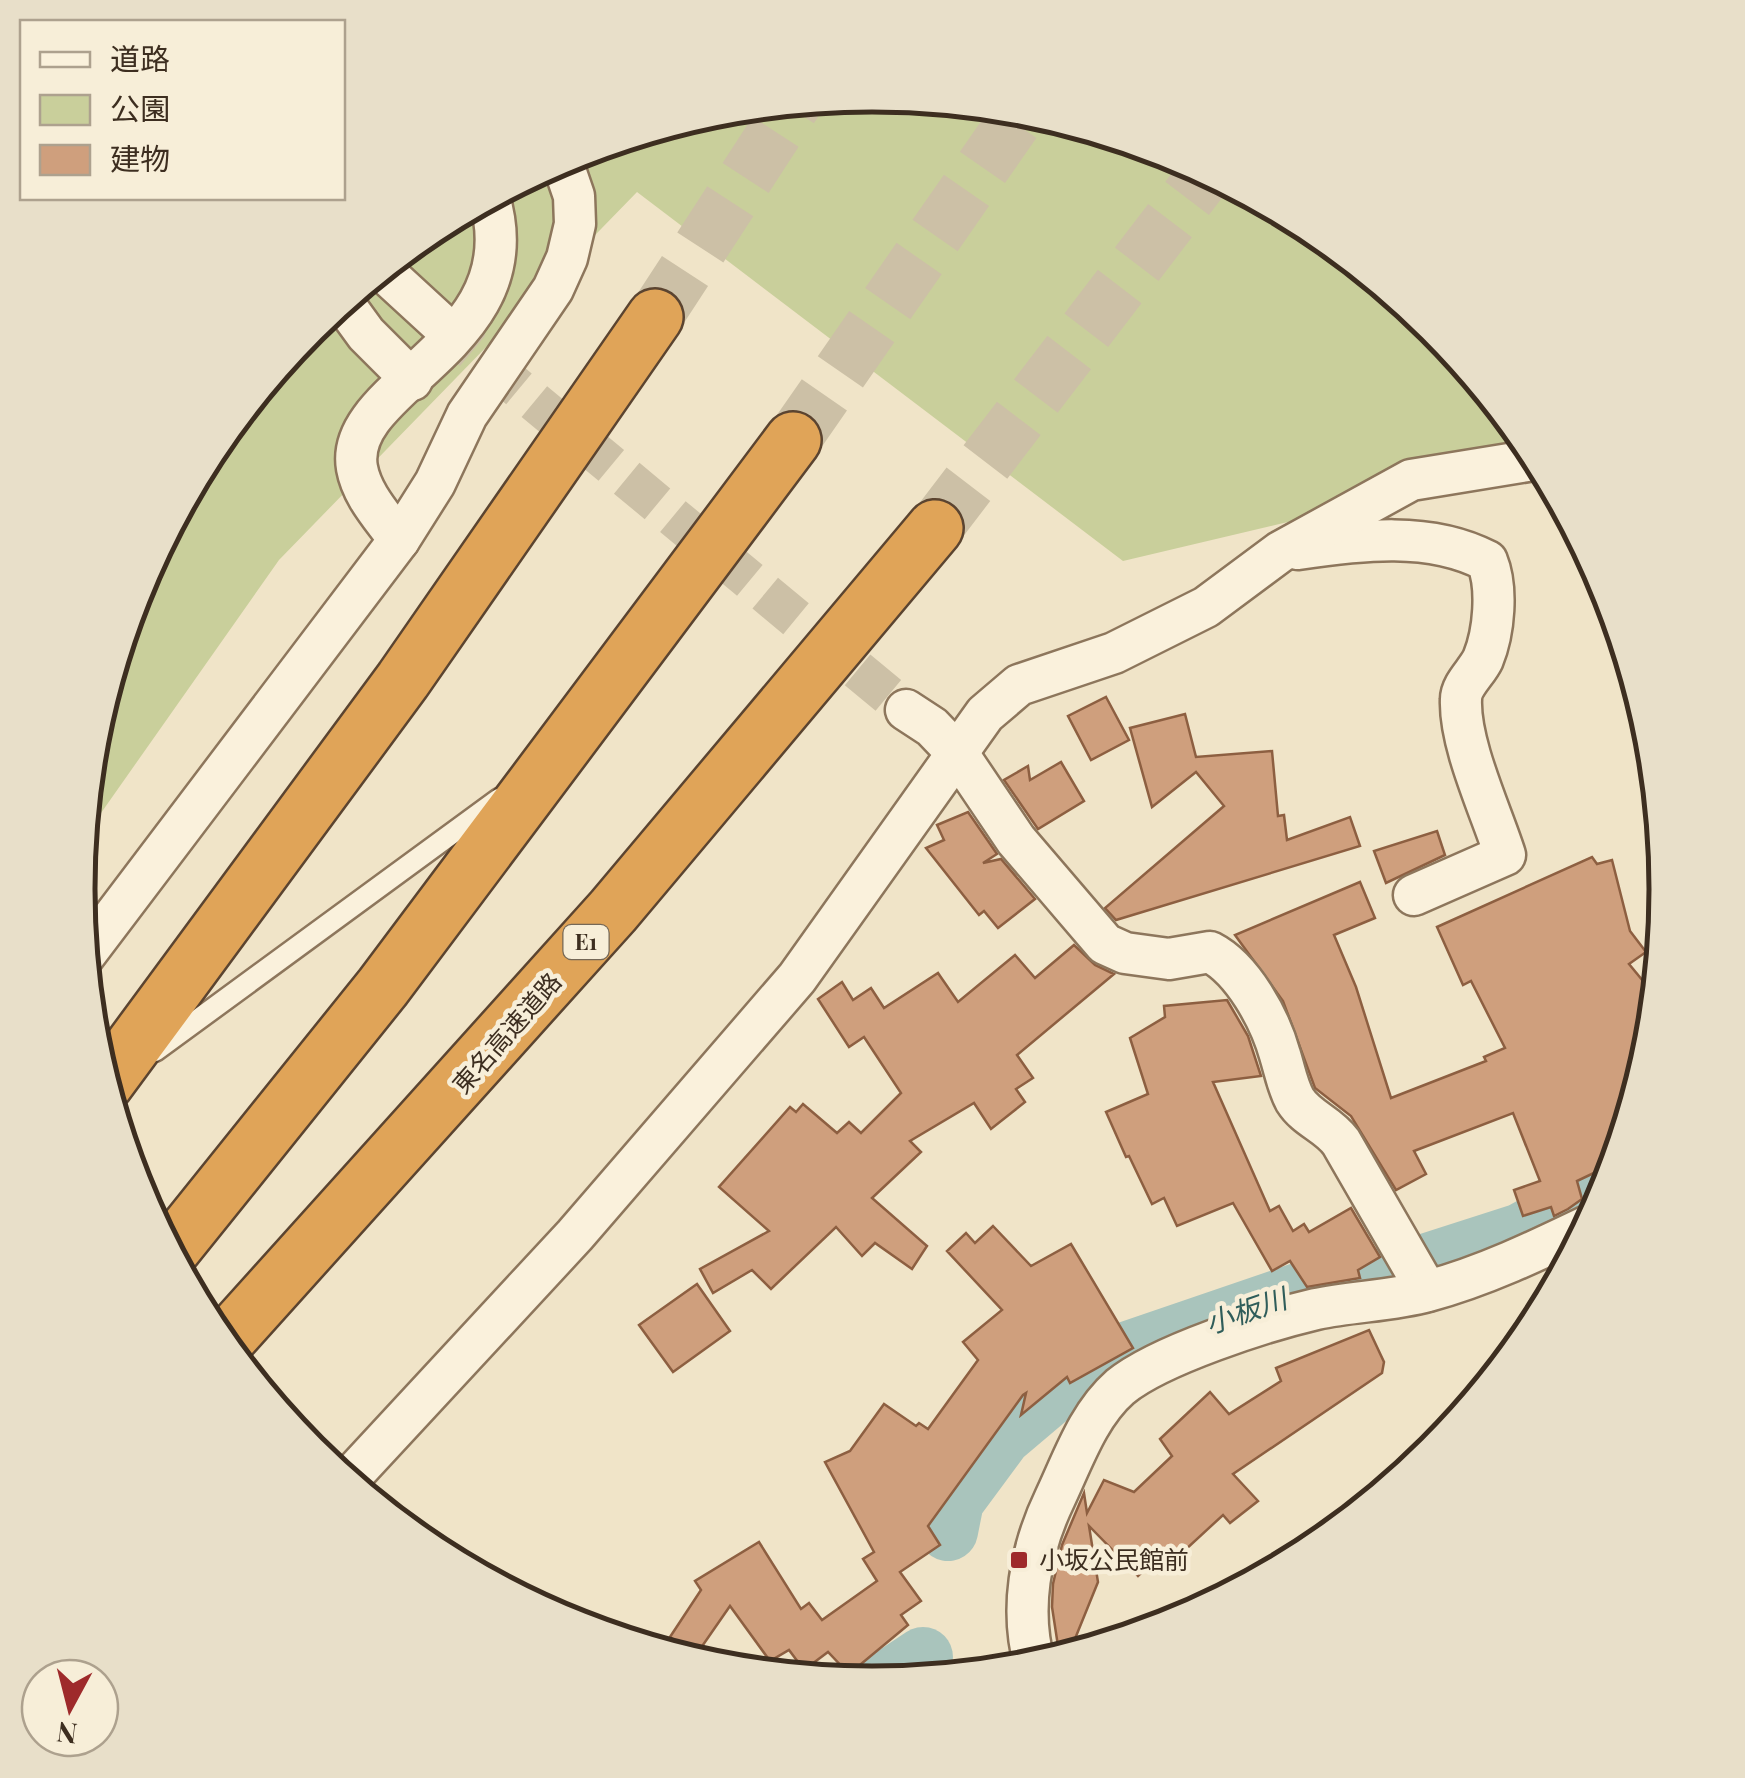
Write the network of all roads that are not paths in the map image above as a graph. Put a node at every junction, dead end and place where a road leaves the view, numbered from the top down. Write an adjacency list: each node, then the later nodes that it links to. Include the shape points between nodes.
1 (567, 175): 11 (street, via 575,224 554,289 467,414)
2 (491, 212): 7 (street, via 488,282 446,349)
3 (391, 279): 6 (street)
4 (351, 313): 7 (street)
5 (655, 317): 18 (highway, via 392,695)
6 (442, 325)
7 (412, 380): 11 (street, via 377,407 356,446 363,489)
8 (793, 440): 14 (highway)
9 (1522, 462): 12 (street, via 1411,480)
10 (935, 528): 23 (highway, 東名高速道路 / E1, via 613,912)
11 (399, 540): 17 (street)
12 (1280, 552): 15 (street, via 1159,634 1019,685 985,714); 16 (street, via 1412,540 1470,552 1487,561 1493,576 1483,658 1460,695 1464,728 1505,855)
13 (906, 710): 15 (street)
14 (561, 754): 19 (lane); 21 (highway)
15 (958, 754): 22 (street, via 1034,864 1104,944 1169,959 1210,952 1235,971 1270,1028 1296,1102 1330,1126); 24 (street, via 797,978 575,1234)
16 (1414, 895)
17 (97, 939)
18 (116, 1070)
19 (118, 1076)
20 (1569, 1234): 22 (street)
21 (179, 1241)
22 (1427, 1291): 25 (street, via 1314,1309 1150,1366 1118,1388 1096,1414 1044,1520 1028,1578)
23 (234, 1332)
24 (357, 1471)
25 (1032, 1650)

